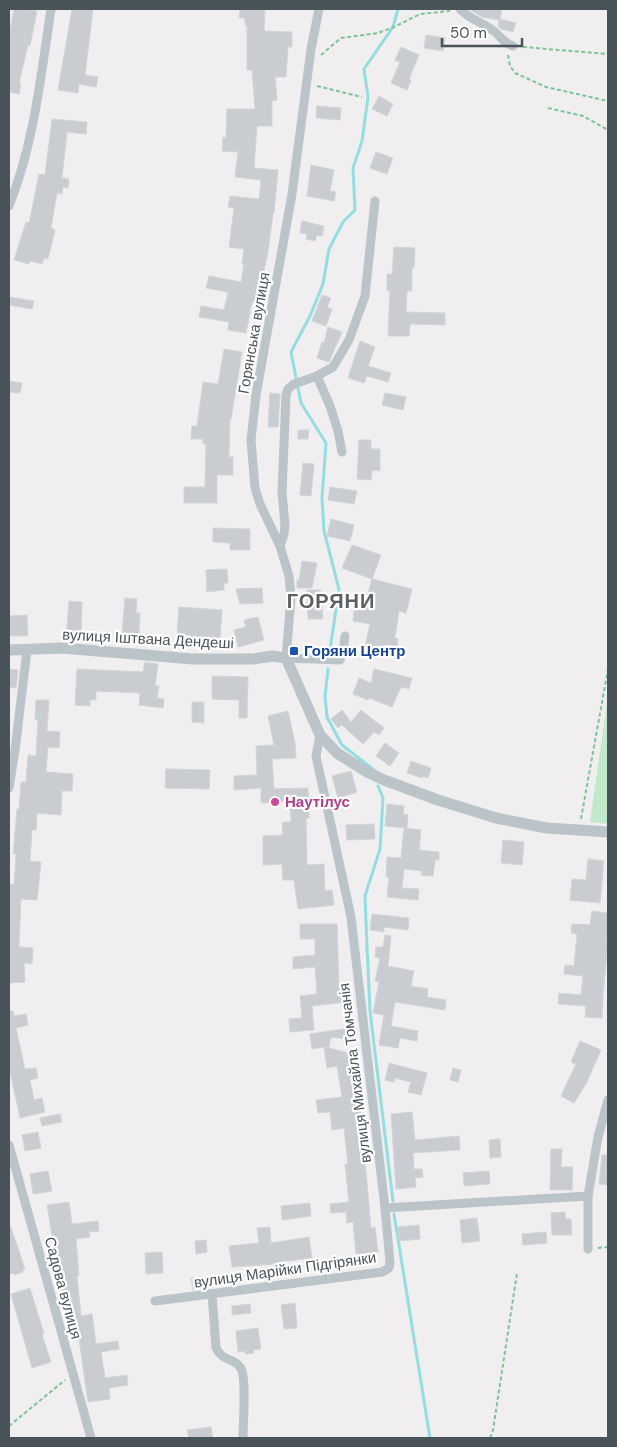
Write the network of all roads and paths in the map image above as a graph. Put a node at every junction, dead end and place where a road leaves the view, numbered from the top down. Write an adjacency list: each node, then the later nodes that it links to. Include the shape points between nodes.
1 (51, 9): 13 (street, via 29,140)
2 (319, 9): 6 (street, Горянська вулиця)
3 (460, 10): 4 (street, via 470,19 490,28); 6 (path, via 420,14 388,30 341,38)
4 (509, 45): 5 (path); 9 (path, via 510,66 515,73 546,87)
5 (608, 54)
6 (308, 67): 7 (street, Горянська вулиця)
7 (307, 84): 8 (path); 16 (street, Горянська вулиця, via 251,440 254,488)
8 (362, 97)
9 (608, 101)
10 (548, 108): 11 (path, via 583,116)
11 (608, 130)
12 (375, 201): 14 (street, via 365,296 349,340 333,367)
13 (9, 206)
14 (317, 376): 15 (street); 16 (street, via 288,389 286,395 282,492 285,525)
15 (342, 452)
16 (280, 546): 20 (street, Горянська вулиця, via 291,597)
17 (345, 636): 20 (street, via 340,660)
18 (9, 650): 19 (street, вулиця Іштвана Дендеші)
19 (27, 650): 20 (street, вулиця Іштвана Дендеші, via 62,648 220,660); 23 (street)
20 (286, 658): 22 (street)
21 (608, 669): 24 (path)
22 (320, 735): 24 (street, via 350,763 384,780 496,818); 29 (street, вулиця Михайла Томчанія, via 316,756 351,917)
23 (9, 788)
24 (578, 831): 25 (street)
25 (608, 832)
26 (608, 1100): 28 (street)
27 (9, 1145): 34 (street, Садова вулиця)
28 (588, 1196): 29 (street); 30 (street)
29 (384, 1208): 32 (street, вулиця Марійки Підгірянки, via 390,1262 389,1268 382,1272)
30 (588, 1249)
31 (517, 1273): 38 (path)
32 (212, 1294): 33 (street, вулиця Марійки Підгірянки); 37 (street, via 216,1348 244,1372)
33 (155, 1301)
34 (72, 1375): 35 (path); 36 (street, Садова вулиця)
35 (9, 1426)
36 (91, 1438)
37 (243, 1438)
38 (490, 1438)

